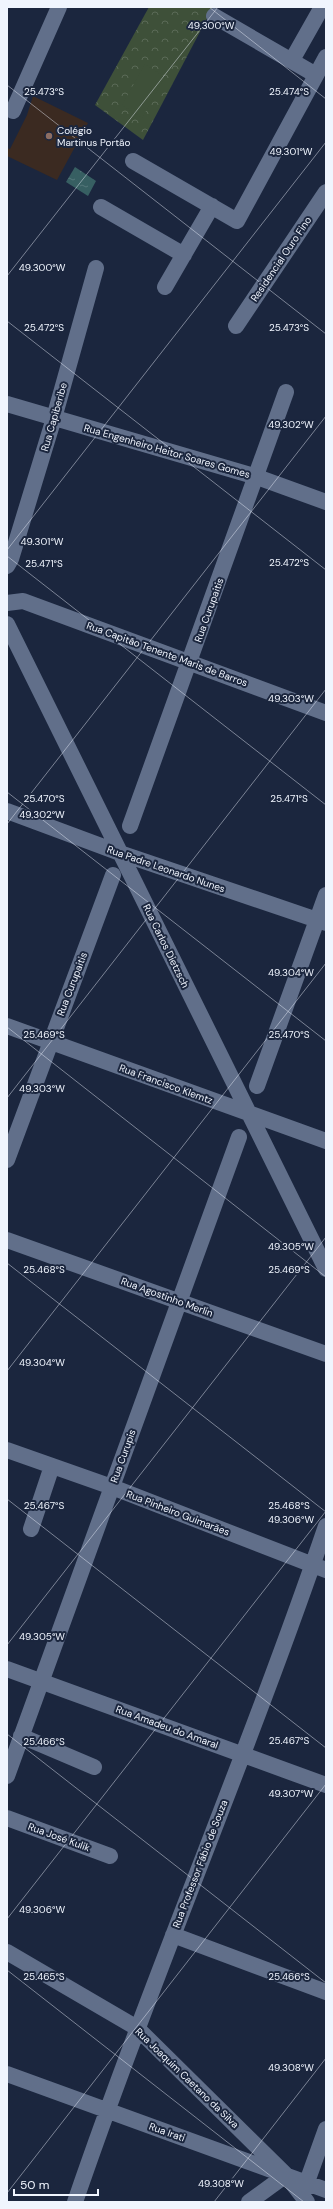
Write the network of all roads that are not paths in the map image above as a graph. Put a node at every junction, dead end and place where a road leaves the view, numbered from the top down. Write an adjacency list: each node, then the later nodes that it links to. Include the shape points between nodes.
1 (59, 7): 7 (street)
2 (320, 10): 5 (street)
3 (214, 16): 5 (street)
4 (326, 57): 6 (street)
5 (292, 60): 6 (street)
6 (316, 74): 10 (street, via 237,221)
7 (13, 111)
8 (133, 161): 10 (street)
9 (326, 192): 15 (street, Residencial Ouro Fino)
10 (212, 206): 12 (street)
11 (101, 207): 12 (street)
12 (184, 254): 14 (street)
13 (96, 268): 18 (street, Rua Capiberibe)
14 (165, 287)
15 (236, 326)
16 (286, 392): 19 (street, Rua Curupaitis)
17 (7, 404): 18 (street, Rua Engenheiro Heitor Soares Gomes)
18 (54, 418): 19 (street, Rua Engenheiro Heitor Soares Gomes); 23 (street, Rua Capiberibe)
19 (256, 477): 21 (street, Rua Engenheiro Heitor Soares Gomes); 26 (street, Rua Curupaitis)
20 (326, 487): 21 (street)
21 (305, 494): 22 (street, Rua Engenheiro Heitor Soares Gomes)
22 (326, 502)
23 (7, 566)
24 (7, 603): 26 (street, Rua Capitão Tenente Maris de Barros, via 23,601)
25 (7, 624): 30 (street, Rua Carlos Dietzsch)
26 (190, 663): 27 (street, Rua Capitão Tenente Maris de Barros); 29 (street, Rua Curupaitis)
27 (326, 713)
28 (7, 811): 30 (street, Rua Padre Leonardo Nunes)
29 (130, 826)
30 (120, 853): 33 (street, Rua Padre Leonardo Nunes); 37 (street, Rua Carlos Dietzsch)
31 (113, 875): 35 (street, Rua Curupaitis)
32 (326, 895): 33 (street)
33 (321, 921): 36 (street)
34 (7, 1026): 35 (street, Rua Francisco Klemtz)
35 (50, 1041): 37 (street, Rua Francisco Klemtz); 40 (street, Rua Curupaitis)
36 (257, 1086)
37 (249, 1114): 39 (street, Rua Francisco Klemtz); 42 (street, Rua Carlos Dietzsch)
38 (239, 1137): 43 (street, Rua Curupis)
39 (326, 1141)
40 (7, 1160)
41 (7, 1240): 43 (street, Rua Agostinho Merlin)
42 (326, 1269)
43 (179, 1301): 44 (street, Rua Agostinho Merlin); 47 (street, Rua Curupis)
44 (326, 1354)
45 (7, 1450): 46 (street, Rua Pinheiro Guimarães)
46 (52, 1466): 47 (street, Rua Pinheiro Guimarães); 49 (street)
47 (112, 1487): 50 (street, Rua Pinheiro Guimarães); 52 (street, Rua Curupis)
48 (326, 1526): 50 (street, Rua Professor Fábio de Souza)
49 (31, 1529)
50 (319, 1568): 54 (street, Rua Professor Fábio de Souza)
51 (7, 1669): 52 (street, Rua Amadeu do Amaral)
52 (41, 1681): 53 (street, Rua Curupis); 54 (street, Rua Amadeu do Amaral)
53 (21, 1736): 55 (street); 56 (street, Rua Curupis)
54 (243, 1755): 57 (street, Rua Amadeu do Amaral); 60 (street, Rua Professor Fábio de Souza)
55 (94, 1767)
56 (7, 1776)
57 (326, 1785)
58 (7, 1818): 59 (street, Rua José Kulik)
59 (110, 1856)
60 (173, 1934): 62 (street); 63 (street, Rua Professor Fábio de Souza)
61 (7, 1952): 63 (street, Rua Joaquim Caetano da Silva)
62 (326, 1992)
63 (137, 2028): 65 (street, Rua Professor Fábio de Souza); 67 (street, Rua Joaquim Caetano da Silva)
64 (7, 2074): 65 (street, Rua Irati)
65 (106, 2110): 67 (street, Rua Irati); 70 (street, Rua Professor Fábio de Souza)
66 (326, 2129): 69 (street)
67 (286, 2176): 69 (street, Rua Irati); 71 (street)
68 (326, 2190): 69 (street, Rua Irati)
69 (304, 2196)
70 (75, 2202)
71 (249, 2202)

